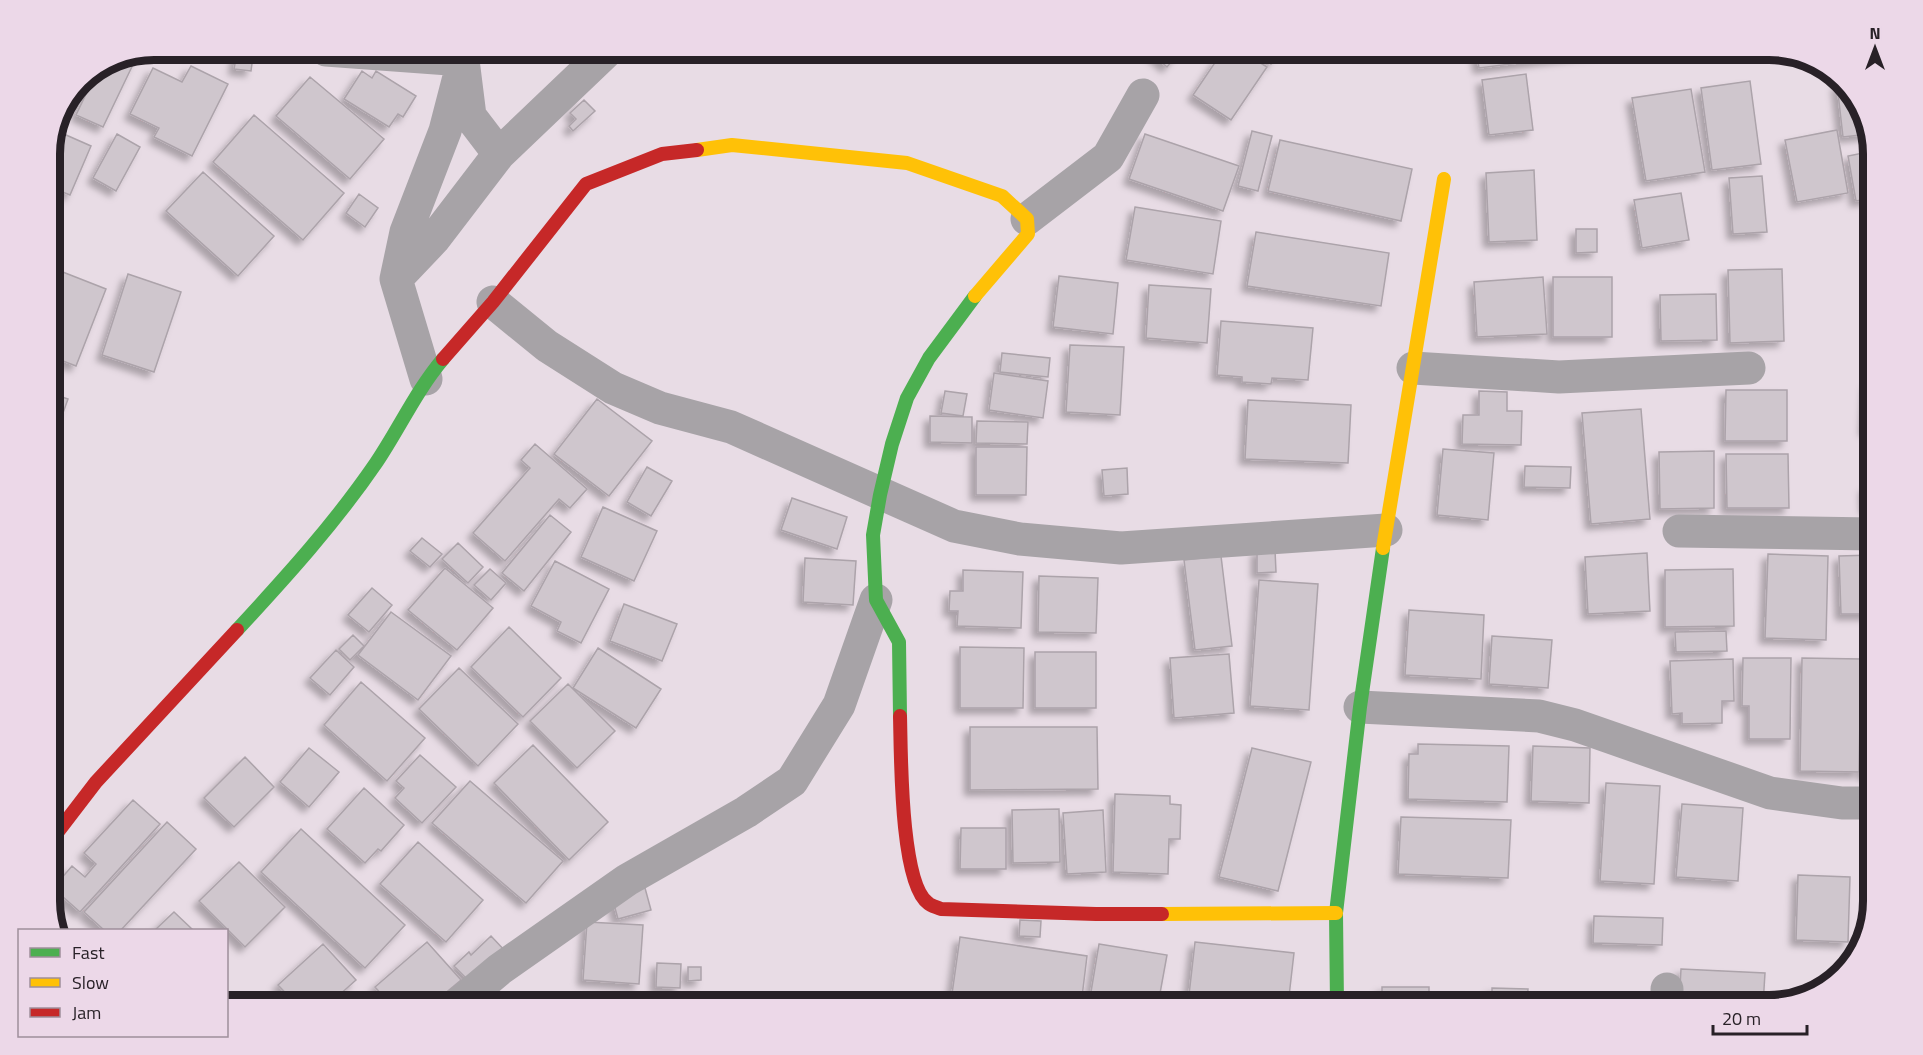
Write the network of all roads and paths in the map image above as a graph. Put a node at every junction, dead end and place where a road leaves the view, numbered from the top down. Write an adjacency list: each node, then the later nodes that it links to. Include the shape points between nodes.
1 (463, 60): 8 (street, via 444,131 406,232)
2 (464, 60): 5 (street, via 470,116)
3 (598, 60): 5 (street)
4 (1143, 95): 7 (street, via 1108,157)
5 (499, 154): 8 (street, via 434,239)
6 (1444, 179): 10 (street)
7 (1027, 219): 9 (street, via 1002,196 907,163 732,145 662,154 586,184); 13 (street, via 1028,234 964,309 929,358 907,398)
8 (396, 279): 12 (street)
9 (493, 302): 12 (street); 13 (street, via 547,346 613,388 660,408 731,427)
10 (1413, 368): 11 (street, via 1559,377); 14 (street)
11 (1749, 368)
12 (426, 379): 20 (street, via 376,463 309,552 96,782)
13 (880, 495): 14 (street, via 954,526 1020,539 1121,548); 17 (street, via 873,535)
14 (1386, 530): 18 (street)
15 (1679, 531): 16 (street)
16 (1863, 534)
17 (876, 600): 21 (street, via 899,642 902,793 910,861 927,903 941,909 1084,914); 22 (street, via 839,705 792,781 627,880)
18 (1360, 707): 19 (street, via 1539,716 1770,793); 21 (street)
19 (1863, 803)
20 (60, 829)
21 (1336, 913): 23 (street)
22 (469, 995)
23 (1337, 995)

